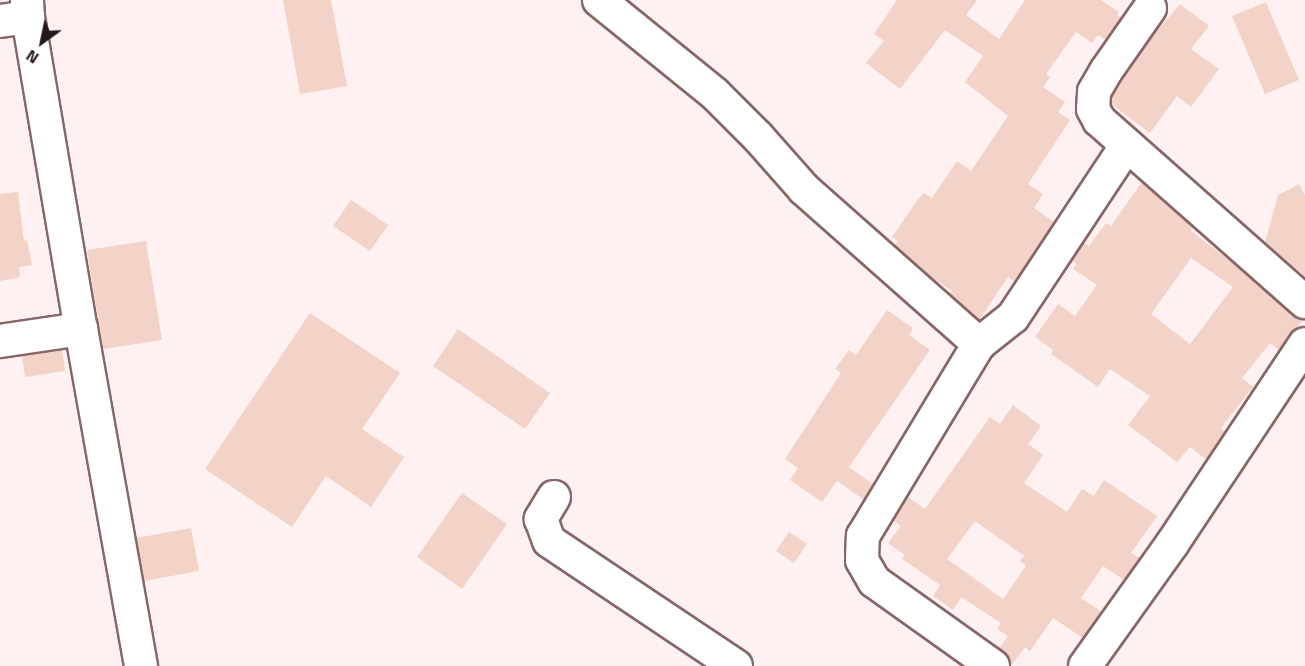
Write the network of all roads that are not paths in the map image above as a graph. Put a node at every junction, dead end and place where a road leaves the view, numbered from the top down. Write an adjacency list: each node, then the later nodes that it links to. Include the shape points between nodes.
1 (599, 0): 8 (street, via 715,94 804,189)
2 (1150, 8): 4 (street, via 1106,71 1092,100 1099,120)
3 (18, 13): 6 (street)
4 (1127, 145): 5 (street); 8 (street, via 1013,317)
5 (1305, 302)
6 (81, 329): 7 (street); 11 (street)
7 (0, 341)
8 (979, 344): 13 (street, via 863,536 862,560 874,581)
9 (1305, 344): 14 (street, via 1172,544)
10 (554, 497): 12 (street, via 541,519 549,541)
11 (141, 666)
12 (736, 666)
13 (993, 666)
14 (1085, 666)

